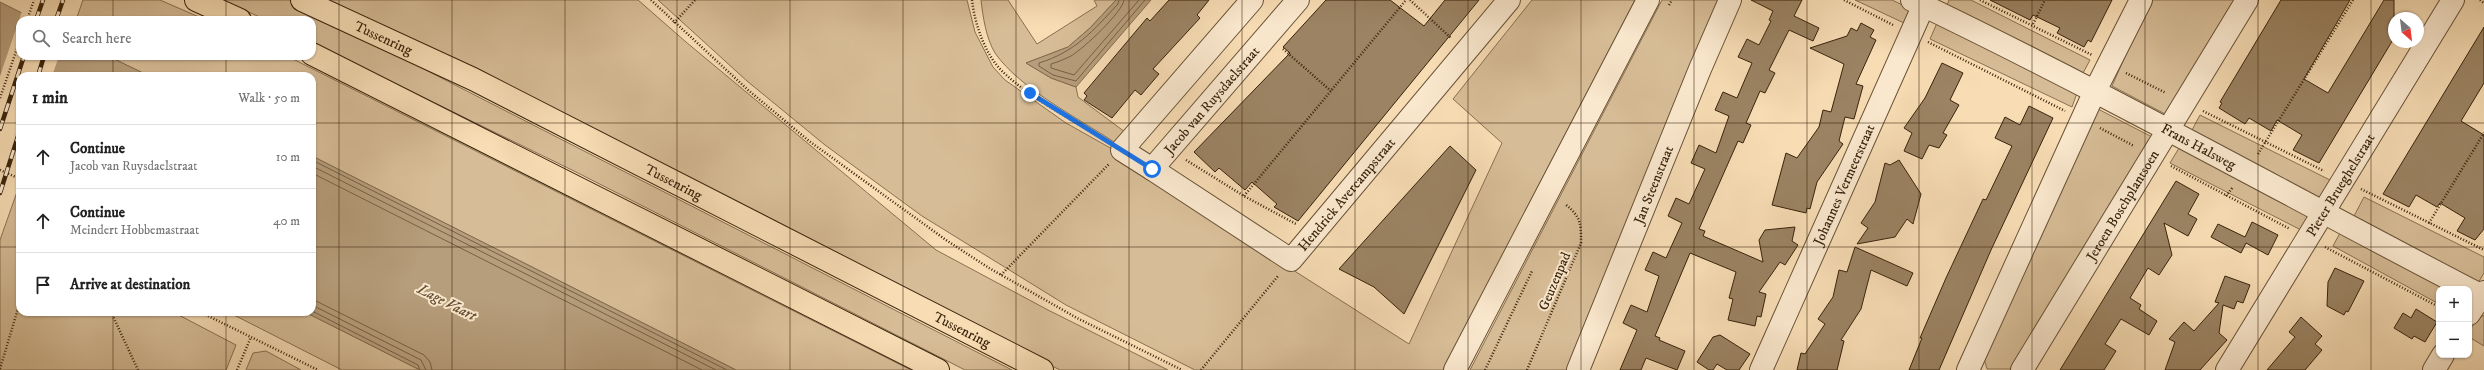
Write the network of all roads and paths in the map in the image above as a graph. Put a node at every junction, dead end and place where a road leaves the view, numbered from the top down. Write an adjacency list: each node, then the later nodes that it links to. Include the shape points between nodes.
1 (34, 0): 23 (path)
2 (196, 0): 24 (highway)
3 (302, 0): 70 (highway, Tussenring, via 473,79)
4 (650, 0): 25 (path)
5 (695, 0): 25 (path)
6 (972, 0): 40 (path, via 984,44 1004,74)
7 (1252, 0): 40 (street)
8 (1298, 0): 27 (street, Jacob van Ruysdaelstraat)
9 (1406, 0): 32 (path)
10 (1410, 0): 28 (path)
11 (1509, 0): 28 (street, Hendrick Avercampstraat)
12 (1648, 0): 73 (street)
13 (1730, 0): 75 (street, Jan Steenstraat)
14 (1980, 0): 26 (path)
15 (2045, 0): 26 (path)
16 (2141, 0): 31 (street)
17 (2247, 0): 35 (street, Jeroen Boschplantsoen)
18 (2354, 0): 38 (path)
19 (2453, 0): 45 (street, Pieter Brueghelstraat)
20 (2480, 0): 22 (path)
21 (1921, 2): 33 (street, Frans Halsweg); 76 (street, Johannes Vermeerstraat)
22 (2484, 3)
23 (28, 16)
24 (231, 16)
25 (674, 23): 54 (path, via 809,141 946,240)
26 (2033, 24): 31 (path)
27 (1268, 36): 32 (path); 39 (street, Jacob van Ruysdaelstraat)
28 (1466, 51): 51 (street, Hendrick Avercampstraat)
29 (16, 52): 34 (path)
30 (316, 56): 69 (highway)
31 (2109, 64): 33 (street); 35 (path)
32 (1331, 91): 46 (path)
33 (2094, 93): 36 (street, Frans Halsweg); 64 (street)
34 (0, 98)
35 (2186, 103): 36 (street, Jeroen Boschplantsoen); 38 (path)
36 (2168, 130): 43 (street, Frans Halsweg); 77 (street, Jeroen Boschplantsoen)
37 (2484, 133): 50 (path)
38 (2267, 143): 43 (path); 45 (path)
39 (1171, 149): 41 (street, Jacob van Ruysdaelstraat); 46 (path)
40 (1122, 150): 41 (street); 54 (path)
41 (1152, 169): 53 (street, Hendrick Avercampstraat)
42 (0, 170): 44 (path)
43 (2245, 171): 47 (path); 49 (street, Frans Halsweg)
44 (16, 177)
45 (2342, 180): 49 (street, Pieter Brueghelstraat); 50 (path)
46 (1244, 196): 51 (path)
47 (2226, 196)
48 (1563, 203): 74 (path, Geuzenpad, via 1576,213 1581,224 1581,243)
49 (2322, 213): 55 (street, Frans Halsweg); 78 (street, Pieter Brueghelstraat)
50 (2429, 223): 52 (path)
51 (1314, 233): 53 (street, Hendrick Avercampstraat)
52 (2484, 250)
53 (1291, 260): 72 (path)
54 (1001, 275): 71 (path, via 1077,318)
55 (2483, 295): 56 (street)
56 (2472, 310)
57 (16, 315): 63 (path)
58 (113, 316): 65 (path)
59 (208, 316): 60 (path)
60 (251, 337): 62 (path); 66 (path)
61 (2442, 358): 79 (street)
62 (306, 364): 67 (path); 68 (path)
63 (0, 369)
64 (1970, 369)
65 (138, 370)
66 (237, 370)
67 (308, 370)
68 (318, 370)
69 (938, 370)
70 (1042, 370)
71 (1182, 370)
72 (1201, 370)
73 (1455, 370)
74 (1527, 370)
75 (1578, 370)
76 (1760, 370)
77 (2022, 370)
78 (2227, 370)
79 (2434, 370)

